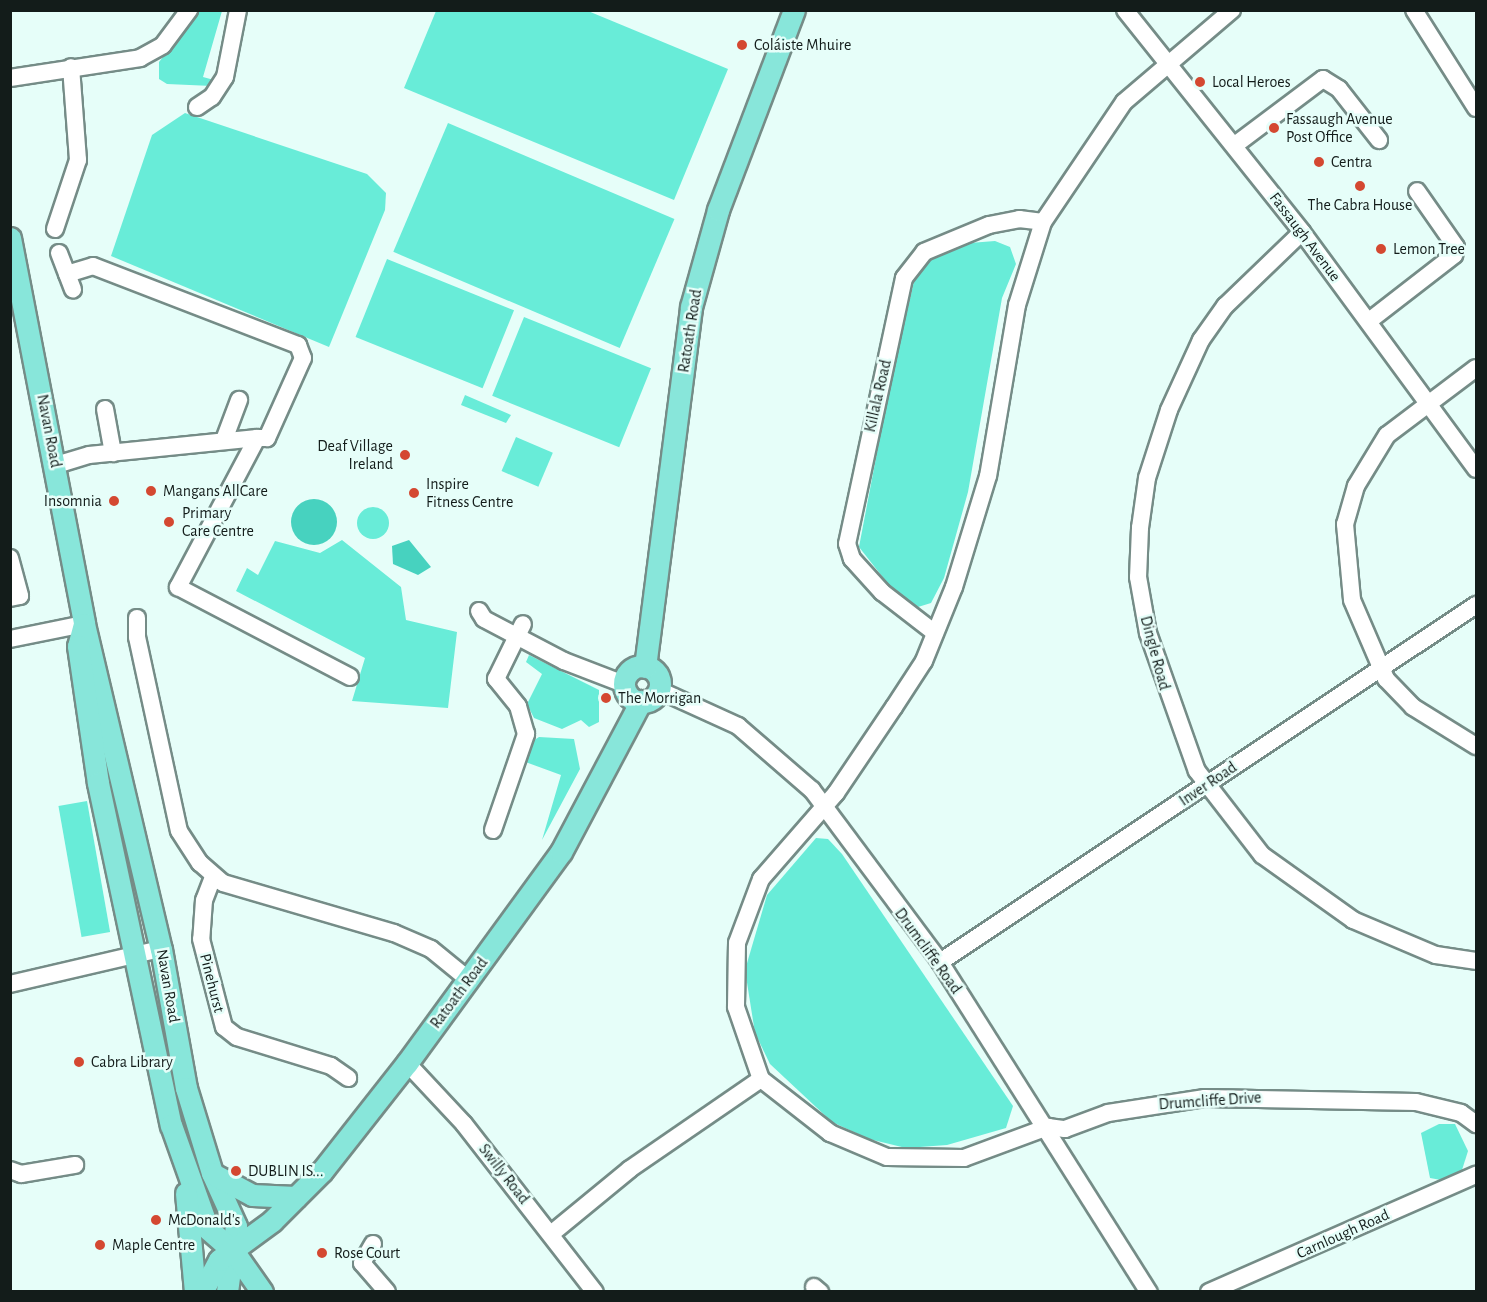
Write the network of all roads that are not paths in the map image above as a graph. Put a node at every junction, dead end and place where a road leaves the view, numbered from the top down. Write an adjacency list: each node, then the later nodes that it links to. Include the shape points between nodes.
1 (189, 10): 8 (street, via 163,45 140,58)
2 (238, 10): 10 (street, via 220,88)
3 (794, 10): 39 (main road, Ratoath Road, via 718,210 692,307)
4 (1125, 10): 7 (street, Fassaugh Avenue)
5 (1232, 10): 7 (street)
6 (1414, 10): 11 (street)
7 (1167, 63): 13 (street, Fassaugh Avenue); 15 (street, via 1104,125)
8 (71, 67): 9 (street); 16 (street, via 78,160)
9 (10, 78)
10 (197, 107)
11 (1476, 108)
12 (1379, 140): 13 (street, via 1339,89 1323,79)
13 (1235, 145): 17 (street, Fassaugh Avenue)
14 (1417, 191): 20 (street, via 1456,247 1454,255)
15 (1043, 222): 37 (street, via 1017,305 977,519); 37 (street, Killala Road, via 1019,219 989,225 924,252 904,278 847,544 852,559 882,592)
16 (55, 229)
17 (1302, 232): 20 (street, Fassaugh Avenue); 45 (street, Dingle Road, via 1225,306 1201,340 1169,410 1148,478 1138,577 1148,633 1180,732)
18 (12, 250): 28 (main road, Navan Road)
19 (59, 253): 25 (street, via 70,282 93,266 298,345 303,358 267,438)
20 (1369, 321): 23 (street, Fassaugh Avenue)
21 (1476, 368): 23 (street)
22 (239, 400): 26 (street)
23 (1426, 401): 29 (street, Fassaugh Avenue); 40 (street, via 1374,453 1345,524 1352,600)
24 (105, 410): 27 (street)
25 (257, 438): 26 (street); 41 (street, via 178,586)
26 (224, 440): 27 (street)
27 (112, 453): 28 (street)
28 (56, 465): 35 (main road, Navan Road)
29 (1476, 470)
30 (10, 558): 31 (street, via 20,596)
31 (10, 598)
32 (1476, 605): 40 (street, Inver Road)
33 (479, 611): 36 (street, via 484,619)
34 (137, 618): 48 (street, via 137,637 179,831)
35 (84, 624): 38 (street); 49 (main road, Navan Road); 50 (main road, Navan Road, via 78,646)
36 (521, 629): 42 (street, via 564,661); 47 (street, via 496,679 518,706 526,734)
37 (935, 633): 46 (street, via 912,679)
38 (10, 639)
39 (645, 667): 42 (main road, via 634,668); 43 (main road, via 656,673)
40 (1381, 669): 44 (street, via 1413,707); 45 (street, Inver Road)
41 (350, 678)
42 (624, 684): 43 (main road, via 628,695)
43 (650, 696): 46 (street, Drumcliffe Road, via 738,726 812,790); 53 (main road, Ratoath Road, via 587,811)
44 (1476, 746)
45 (1207, 785): 51 (street, Dingle Road, via 1262,855 1305,890 1394,939); 52 (street, Inver Road)
46 (822, 808): 52 (street, Drumcliffe Road); 57 (street, via 760,879 737,943 736,1007)
47 (493, 830)
48 (213, 877): 53 (street, via 394,933 431,949); 56 (street, Pinehurst, via 204,900 201,939 224,1028 237,1037 331,1066)
49 (161, 949): 50 (street); 62 (main road, Navan Road, via 186,1088)
50 (133, 956): 54 (street); 63 (main road, Navan Road)
51 (1476, 961)
52 (940, 962): 59 (street, Drumcliffe Road)
53 (469, 980): 55 (main road, Ratoath Road)
54 (10, 984)
55 (407, 1063): 65 (main road, Ratoath Road); 66 (street, Swilly Road, via 464,1124)
56 (348, 1078)
57 (761, 1079): 59 (street, via 830,1132 887,1158 963,1158); 66 (street, via 630,1169)
58 (1476, 1123): 59 (street, Drumcliffe Drive, via 1461,1113 1375,1099 1205,1098 1108,1113 1065,1129)
59 (1048, 1127): 75 (street, Drumcliffe Road)
60 (75, 1165): 61 (street, via 21,1174)
61 (10, 1170)
62 (212, 1173): 65 (main road, via 241,1192); 68 (main road, Navan Road, via 236,1226)
63 (184, 1174): 68 (main road, Navan Road, via 208,1229); 69 (main road, Navan Road)
64 (1476, 1175): 76 (street, Carnlough Road)
65 (296, 1197): 68 (main road, Ratoath Road)
66 (551, 1234): 74 (street, Swilly Road)
67 (373, 1244): 73 (street, via 362,1263)
68 (234, 1252): 70 (main road, Ratoath Road, via 219,1260); 71 (main road); 72 (main road)
69 (195, 1292)
70 (202, 1292)
71 (227, 1292)
72 (262, 1292)
73 (387, 1292)
74 (595, 1292)
75 (1149, 1292)
76 (1209, 1292)

